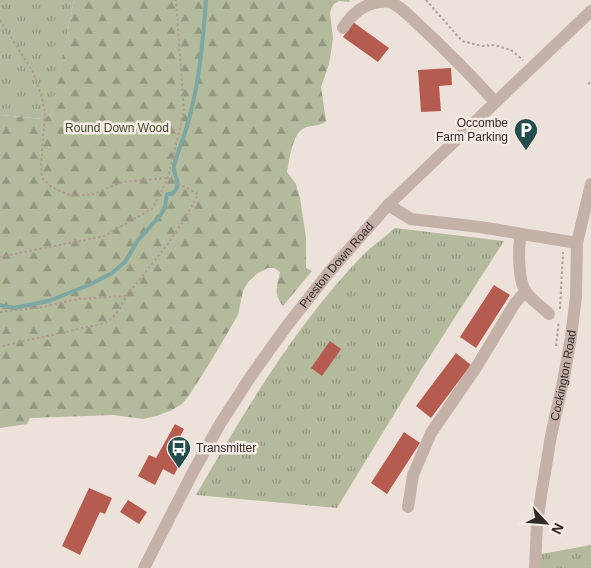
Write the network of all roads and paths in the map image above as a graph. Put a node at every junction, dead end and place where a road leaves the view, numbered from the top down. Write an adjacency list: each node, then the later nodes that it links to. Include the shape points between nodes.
1 (176, 0): 8 (path, via 184,111)
2 (426, 0): 6 (path, via 462,41 511,50)
3 (591, 11): 6 (street, Preston Down Road)
4 (0, 20): 8 (path, via 33,72 41,94 45,113 42,178 53,188 72,196 94,194 122,182)
5 (343, 28): 7 (street, via 352,13 362,6 372,2 390,2 447,51)
6 (531, 67): 7 (street, Preston Down Road)
7 (495, 102): 10 (street, Preston Down Road)
8 (168, 178): 13 (path, via 153,208 104,236); 15 (path, via 198,194 189,215 166,249)
9 (591, 184): 12 (street, Cockington Road)
10 (388, 205): 11 (street, via 411,219); 20 (street, Preston Down Road, via 330,271 251,376 192,472)
11 (522, 234): 12 (street); 14 (street, via 519,242 520,272)
12 (577, 243): 21 (street, Cockington Road, via 572,337 541,496)
13 (0, 257)
14 (525, 292): 17 (street); 19 (street, via 431,432 413,475)
15 (127, 296): 16 (path, via 78,299 42,308); 18 (path, via 108,321)
16 (0, 312)
17 (549, 314)
18 (0, 347)
19 (408, 507)
20 (144, 568)
21 (535, 568)

